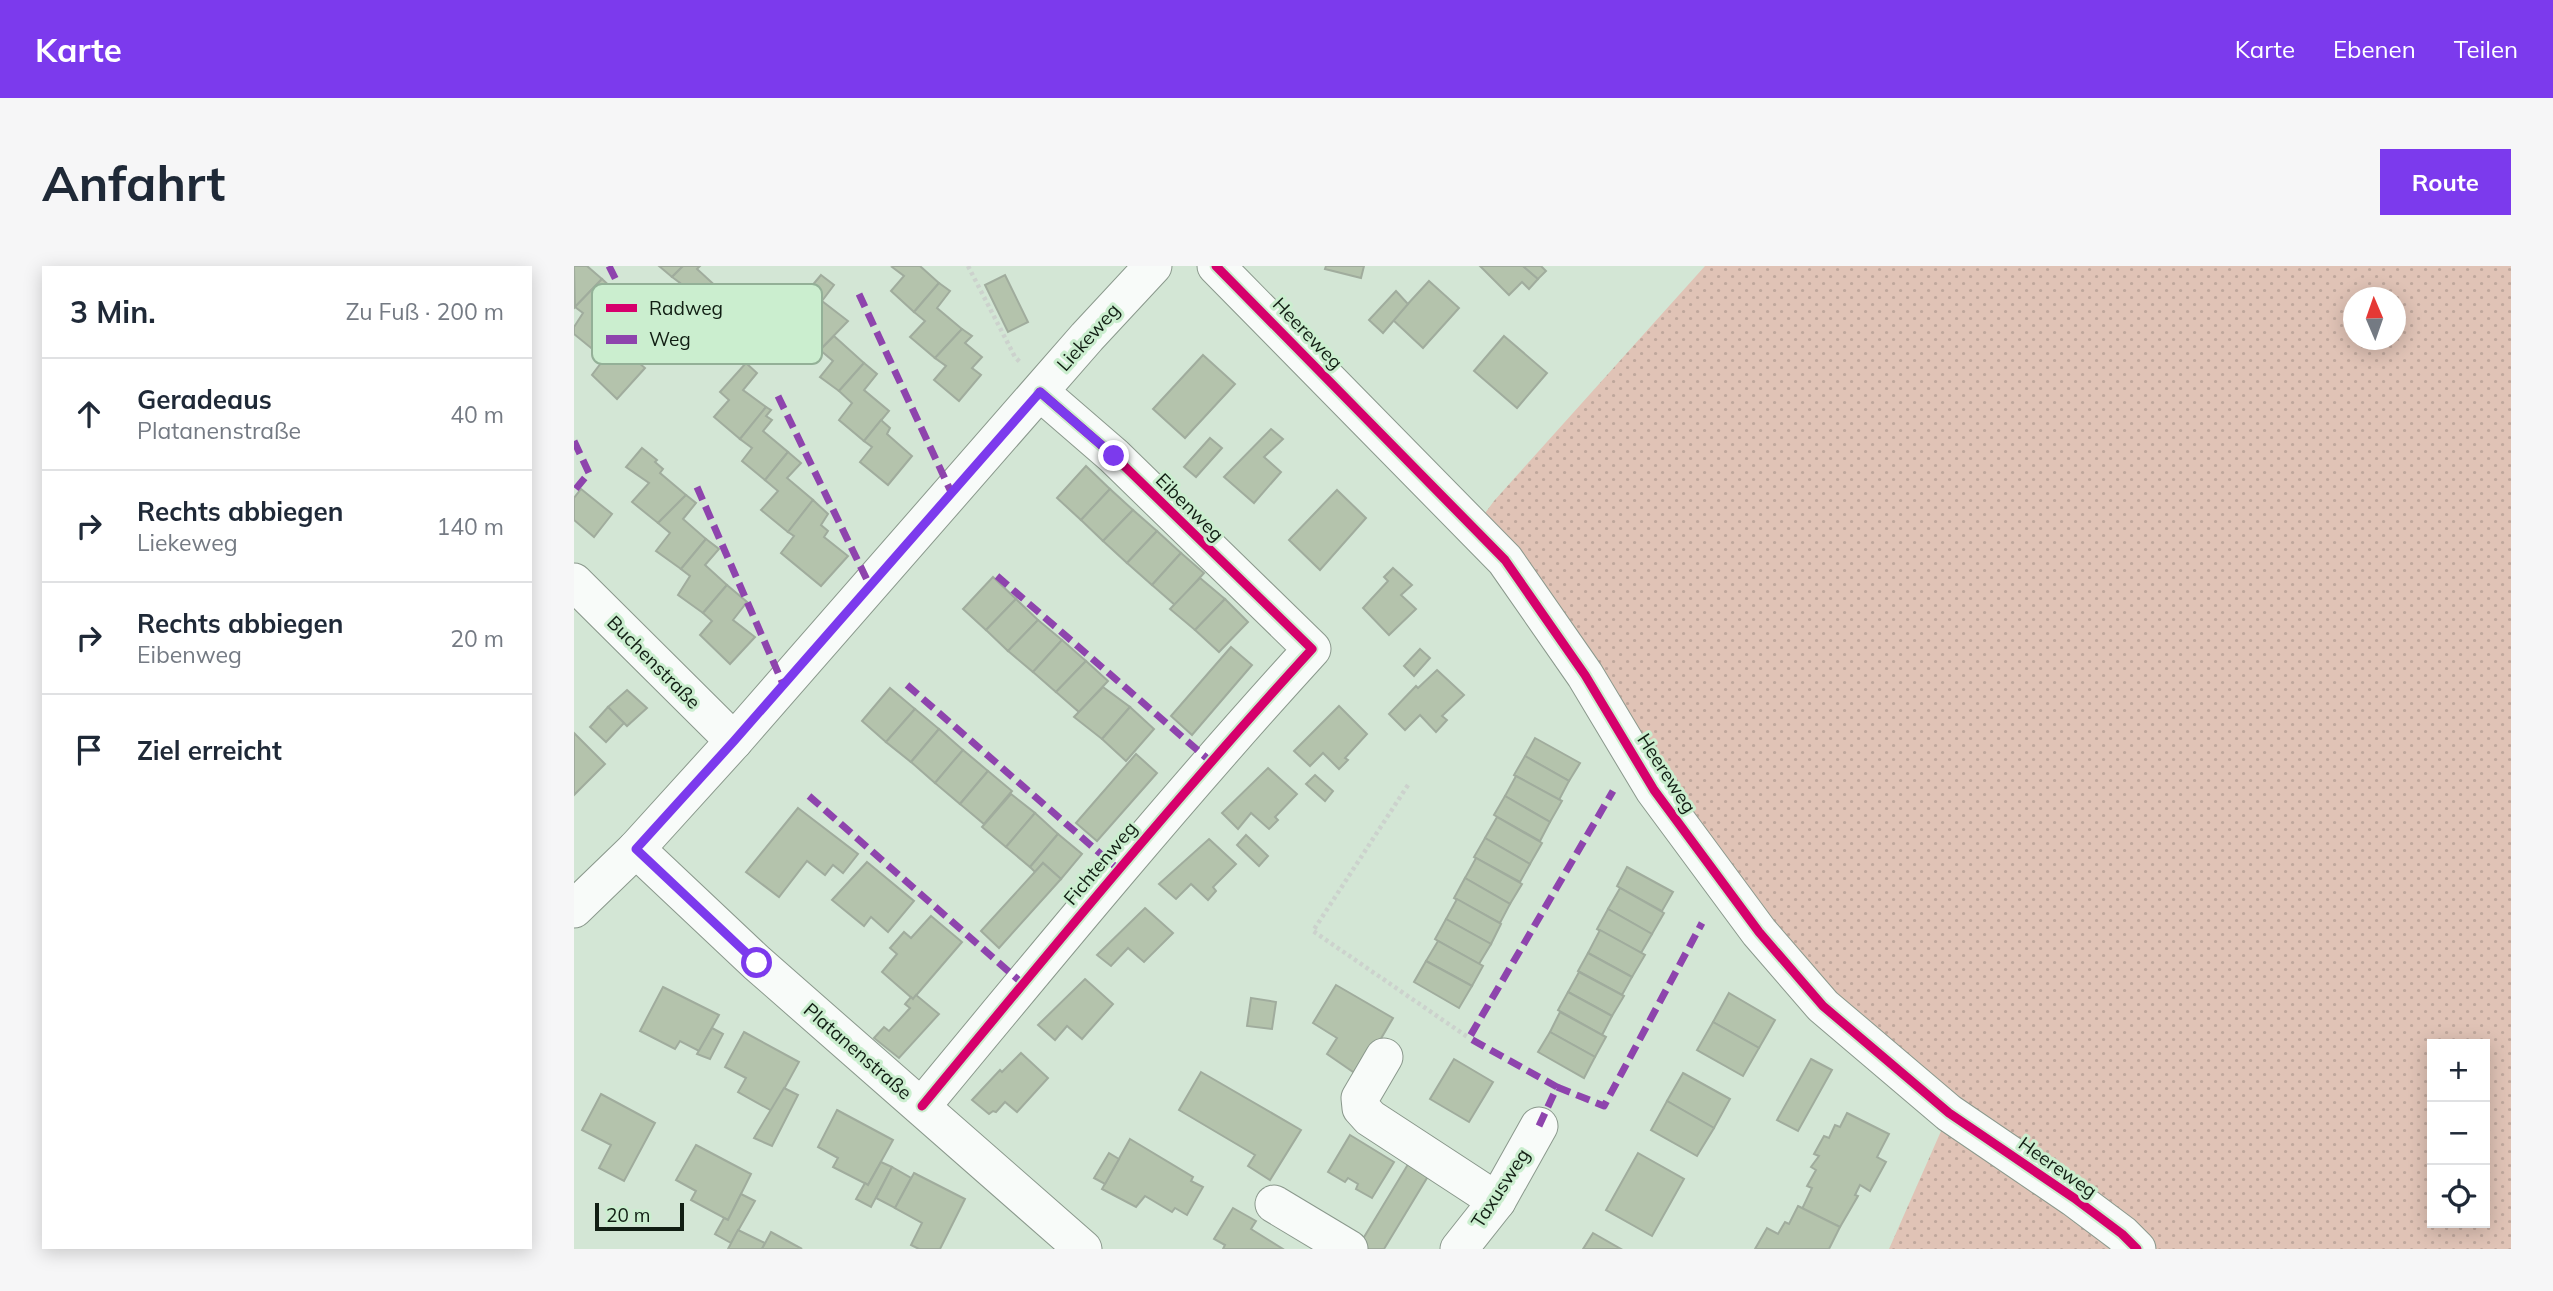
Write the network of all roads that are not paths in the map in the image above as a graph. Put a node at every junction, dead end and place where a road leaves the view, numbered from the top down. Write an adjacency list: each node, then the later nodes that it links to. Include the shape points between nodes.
1 (1153, 266): 3 (street, Liekeweg)
2 (1216, 266): 17 (street, Heereweg, via 1505,560 1585,675 1654,790 1759,932 1823,1006 1949,1113 2074,1198)
3 (1042, 389): 5 (street, Eibenweg); 6 (street, Liekeweg)
4 (574, 582): 6 (street, Buchenstraße)
5 (1312, 649): 10 (street, Fichtenweg, via 1210,761)
6 (734, 741): 7 (street, Liekeweg)
7 (636, 849): 8 (street, Liekeweg); 10 (street, Platanenstraße, via 757,963)
8 (574, 909)
9 (1384, 1057): 12 (street, via 1360,1098 1361,1108)
10 (922, 1106): 14 (street, Platanenstraße)
11 (1539, 1126): 12 (street, Taxusweg)
12 (1497, 1201): 16 (street, Taxusweg)
13 (1274, 1204): 15 (street)
14 (1083, 1249)
15 (1349, 1249)
16 (1459, 1249)
17 (2137, 1249)

